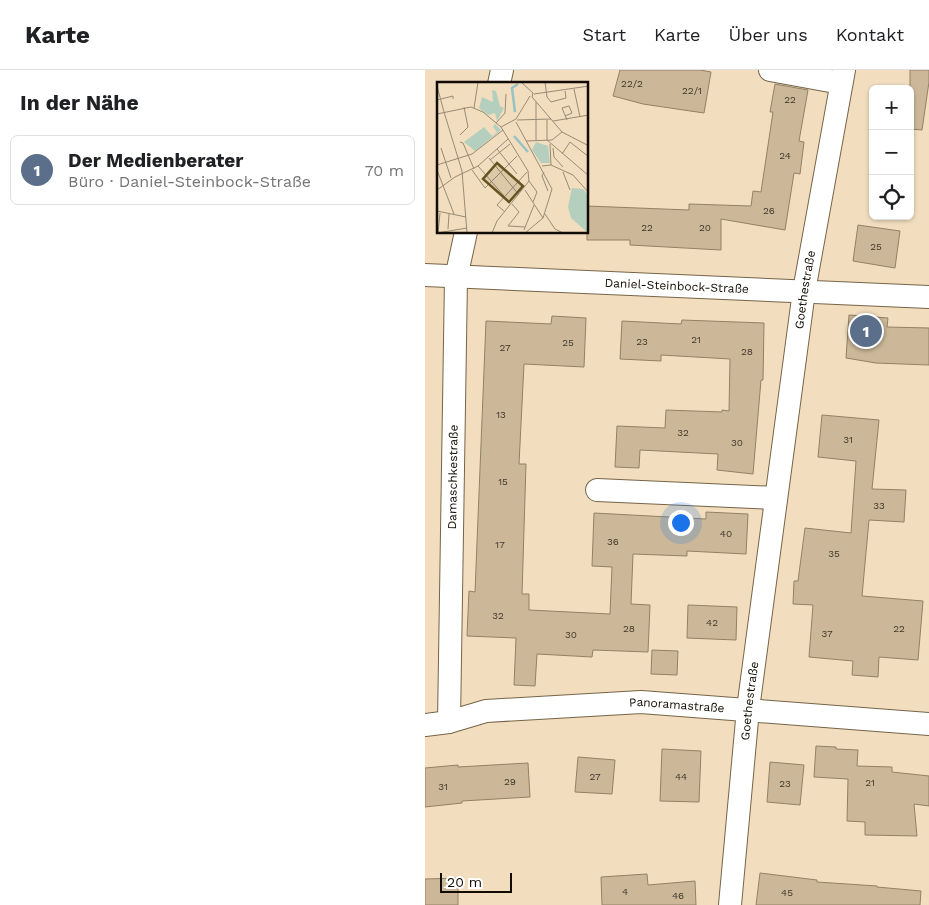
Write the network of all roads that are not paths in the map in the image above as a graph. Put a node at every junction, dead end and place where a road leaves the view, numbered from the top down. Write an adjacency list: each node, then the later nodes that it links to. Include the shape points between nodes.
1 (770, 70): 2 (street, Goethestraße)
2 (843, 76): 6 (street, Goethestraße)
3 (466, 234): 5 (street, Damaschkestraße)
4 (425, 276): 5 (street, Daniel-Steinbock-Straße)
5 (456, 278): 6 (street, Daniel-Steinbock-Straße); 11 (street, Damaschkestraße)
6 (803, 291): 7 (street, Daniel-Steinbock-Straße); 9 (street, Goethestraße)
7 (929, 297)
8 (597, 490): 9 (street)
9 (776, 498): 10 (street, Goethestraße)
10 (747, 709): 11 (street, Panoramastraße, via 641,702 486,711); 12 (street, Panoramastraße); 14 (street, Goethestraße)
11 (449, 722): 13 (street, Panoramastraße)
12 (929, 724)
13 (425, 725)
14 (730, 905)

